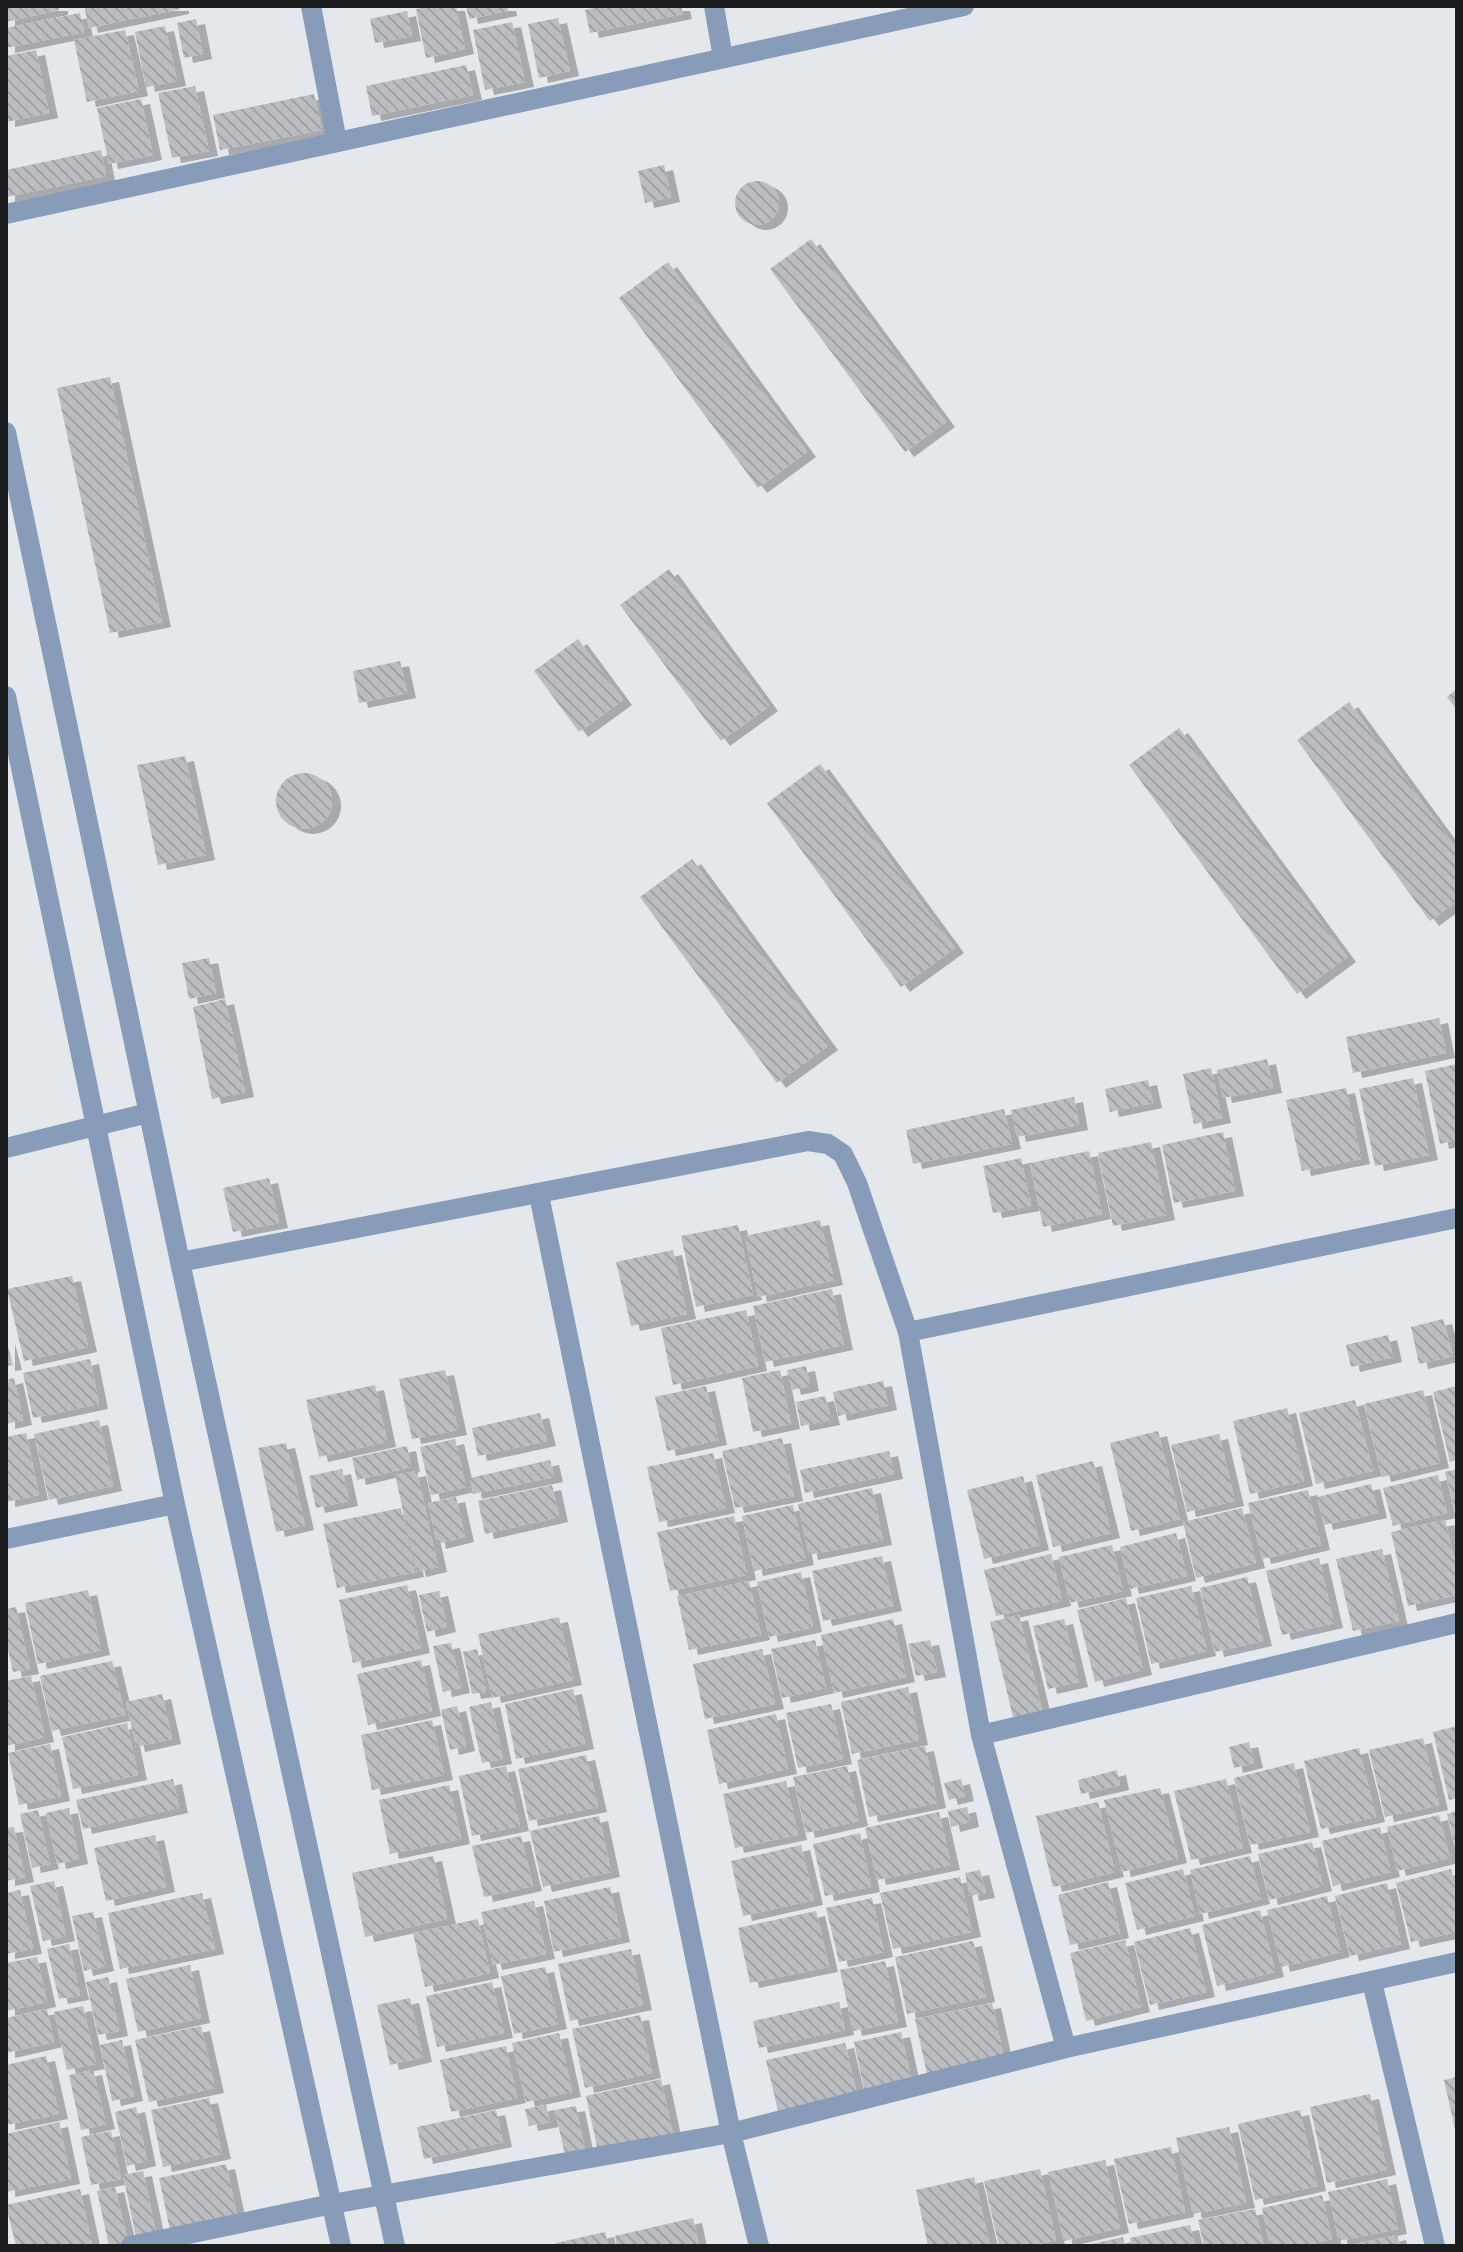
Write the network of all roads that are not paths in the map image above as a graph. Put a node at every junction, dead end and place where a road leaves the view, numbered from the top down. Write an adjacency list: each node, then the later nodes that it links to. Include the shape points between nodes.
1 (311, 6): 5 (street)
2 (714, 6): 4 (street)
3 (964, 6): 4 (street)
4 (723, 58): 5 (street)
5 (337, 142): 6 (street)
6 (6, 214)
7 (6, 432): 9 (street)
8 (6, 696): 10 (street)
9 (148, 1113): 10 (street); 14 (street)
10 (98, 1126): 11 (street); 16 (street)
11 (6, 1148)
12 (539, 1195): 14 (street); 15 (street, via 808,1141 828,1144 843,1154 857,1183); 23 (street)
13 (1457, 1218): 15 (street)
14 (180, 1262): 24 (street)
15 (908, 1332): 19 (street)
16 (175, 1504): 17 (street); 25 (street)
17 (6, 1539)
18 (1457, 1623): 19 (street)
19 (981, 1735): 22 (street)
20 (1457, 1962): 21 (street)
21 (1372, 1982): 22 (street); 30 (street)
22 (1066, 2048): 23 (street)
23 (731, 2133): 24 (street); 29 (street)
24 (385, 2197): 25 (street); 28 (street)
25 (332, 2204): 26 (street); 27 (street)
26 (131, 2246)
27 (341, 2246)
28 (395, 2246)
29 (759, 2246)
30 (1435, 2246)

